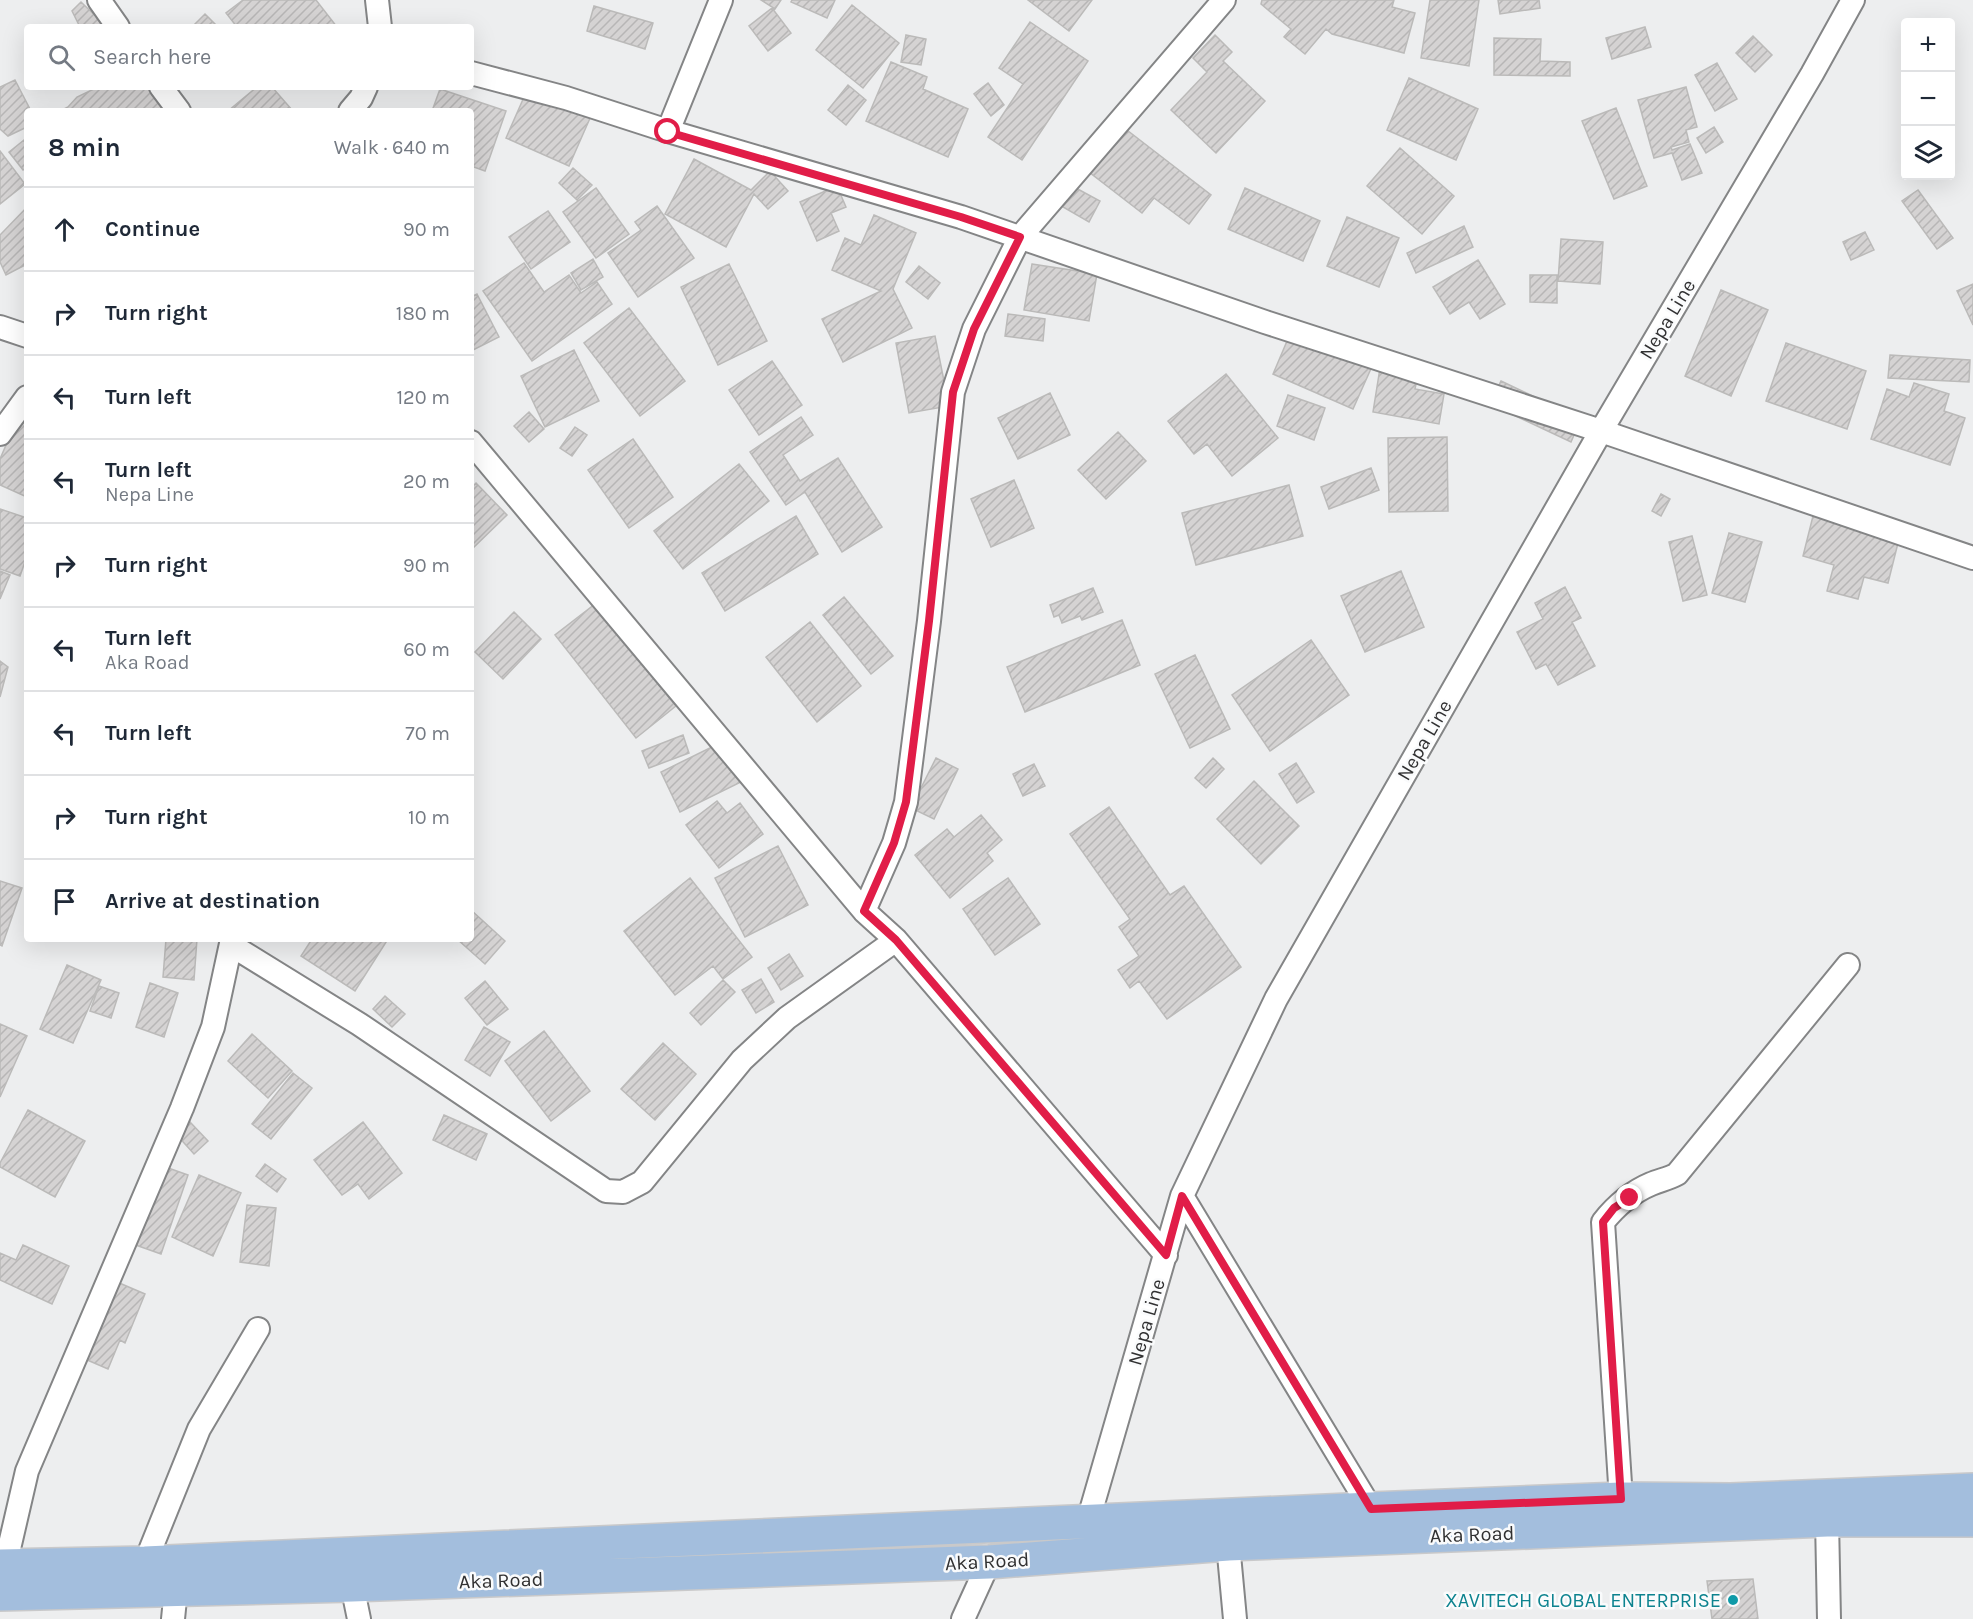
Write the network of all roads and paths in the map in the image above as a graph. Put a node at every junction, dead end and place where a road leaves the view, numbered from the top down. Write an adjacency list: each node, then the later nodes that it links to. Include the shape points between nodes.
1 (99, 0): 6 (street)
2 (377, 0): 7 (street)
3 (721, 0): 13 (street)
4 (1224, 0): 14 (street)
5 (1853, 0): 18 (street, Nepa Line)
6 (116, 24)
7 (380, 24)
8 (474, 74): 13 (street, via 566,98)
9 (163, 90): 11 (street)
10 (365, 90): 12 (street)
11 (177, 108)
12 (353, 108)
13 (668, 132): 14 (street)
14 (1020, 237): 18 (street, via 1276,326); 22 (street, via 974,329 953,392 906,802 894,843)
15 (0, 327): 16 (street)
16 (24, 335)
17 (24, 401): 19 (street)
18 (1601, 431): 21 (street); 26 (street, Nepa Line, via 1276,999)
19 (0, 434)
20 (474, 446): 22 (street)
21 (1973, 558)
22 (864, 911): 23 (street)
23 (896, 940): 24 (street, via 787,1018 742,1060 642,1182 623,1192 606,1191); 27 (street)
24 (232, 942): 38 (street, via 209,1037 27,1471)
25 (1848, 965): 30 (street, via 1677,1174 1651,1184 1614,1208 1603,1222)
26 (1182, 1196): 27 (street, Nepa Line); 31 (street)
27 (1166, 1255): 34 (street, Nepa Line)
28 (258, 1329): 37 (street, via 199,1429)
29 (1973, 1490): 30 (main road, Aka Road, via 1731,1500)
30 (1621, 1499): 31 (main road, Aka Road)
31 (1371, 1509): 34 (main road, Aka Road)
32 (1827, 1520): 33 (main road, Aka Road); 35 (main road, Aka Road); 44 (street)
33 (1973, 1520)
34 (1088, 1521): 37 (main road, Aka Road)
35 (1227, 1544): 36 (main road, Aka Road); 43 (street)
36 (989, 1562): 39 (main road, Aka Road); 42 (street)
37 (145, 1563): 38 (main road, Aka Road)
38 (2, 1576): 40 (main road, Aka Road)
39 (352, 1585): 40 (main road, Aka Road); 41 (street)
40 (174, 1604)
41 (359, 1619)
42 (963, 1619)
43 (1235, 1619)
44 (1829, 1619)

